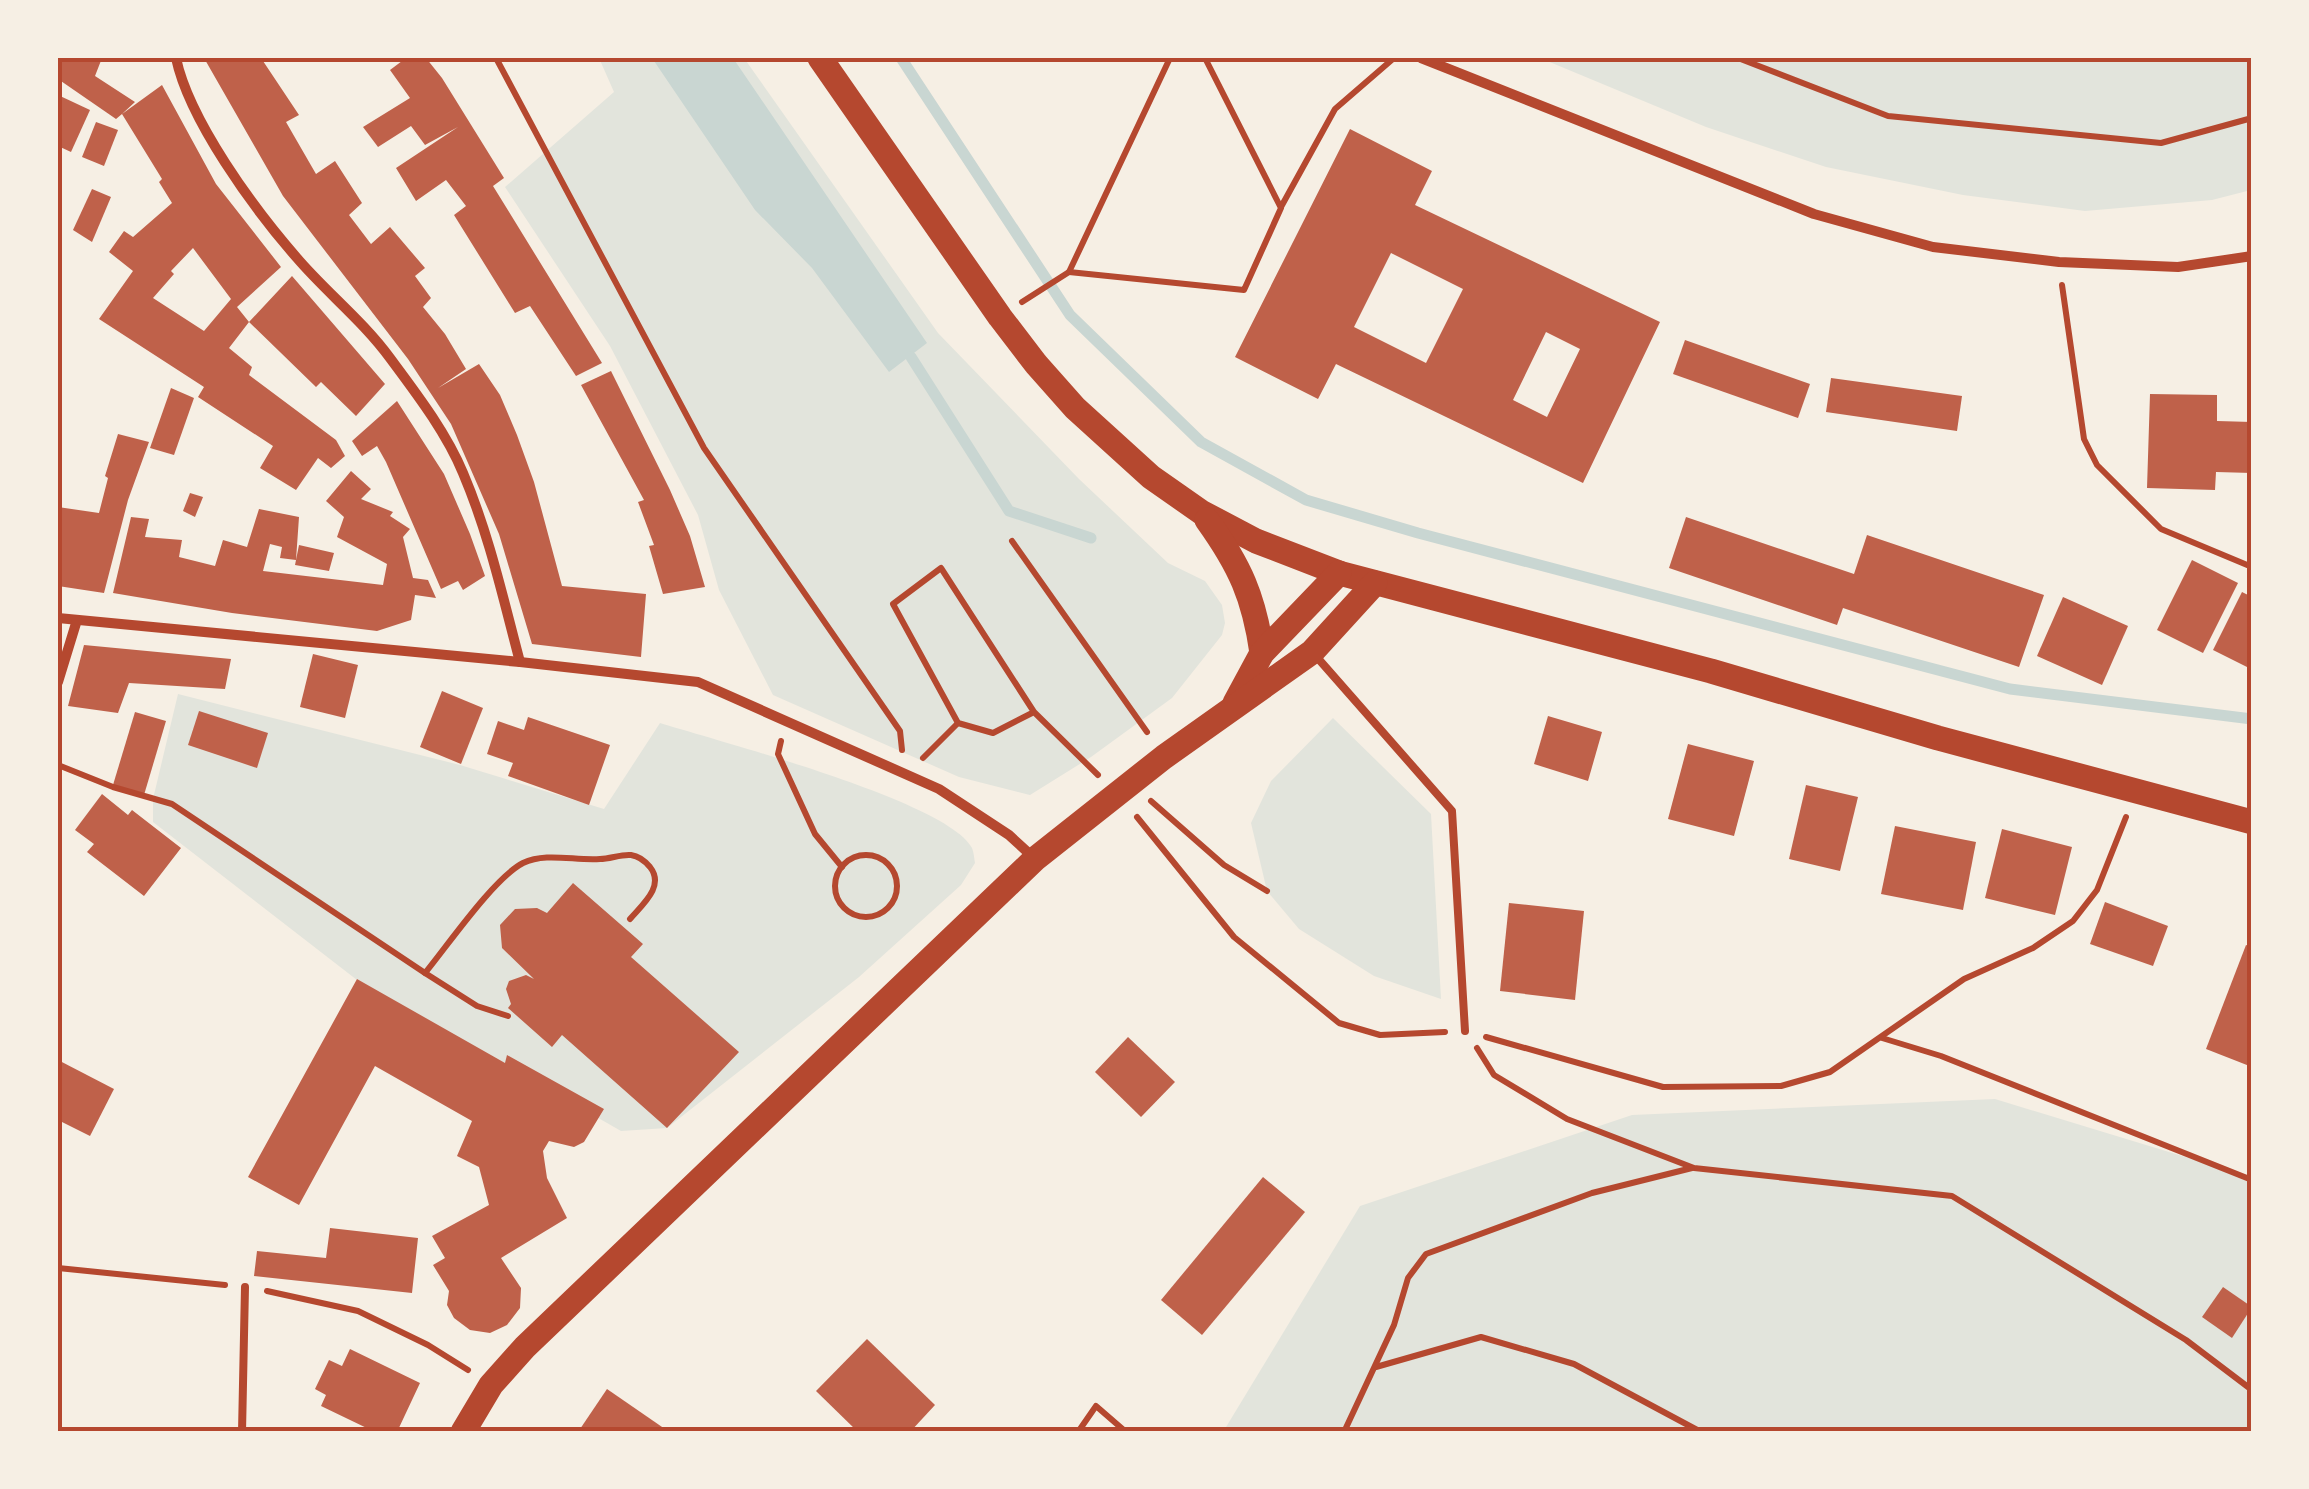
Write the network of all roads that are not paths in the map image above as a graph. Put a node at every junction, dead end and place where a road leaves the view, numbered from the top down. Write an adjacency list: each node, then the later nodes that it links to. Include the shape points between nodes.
1 (176, 58): 12 (street, via 208,132 258,207 387,354 462,470)
2 (820, 58): 5 (main road, via 1036,364 1112,444)
3 (1421, 58): 4 (street, via 1814,214 1934,246 2058,262 2178,267)
4 (2252, 256)
5 (1201, 512): 6 (main road); 11 (main road, via 1246,580)
6 (1339, 574): 7 (main road); 11 (main road)
7 (1375, 583): 10 (main road); 15 (main road)
8 (58, 618): 9 (street)
9 (76, 620): 12 (street); 13 (street)
10 (1312, 652): 14 (main road); 17 (lane, via 1452,811)
11 (1262, 653): 14 (main road)
12 (520, 662): 16 (street, via 698,682 953,798)
13 (58, 682)
14 (1232, 708): 16 (main road)
15 (2252, 822)
16 (1035, 859): 20 (main road, via 524,1347)
17 (1465, 1031)
18 (245, 1286): 19 (lane)
19 (242, 1432)
20 (463, 1432)

